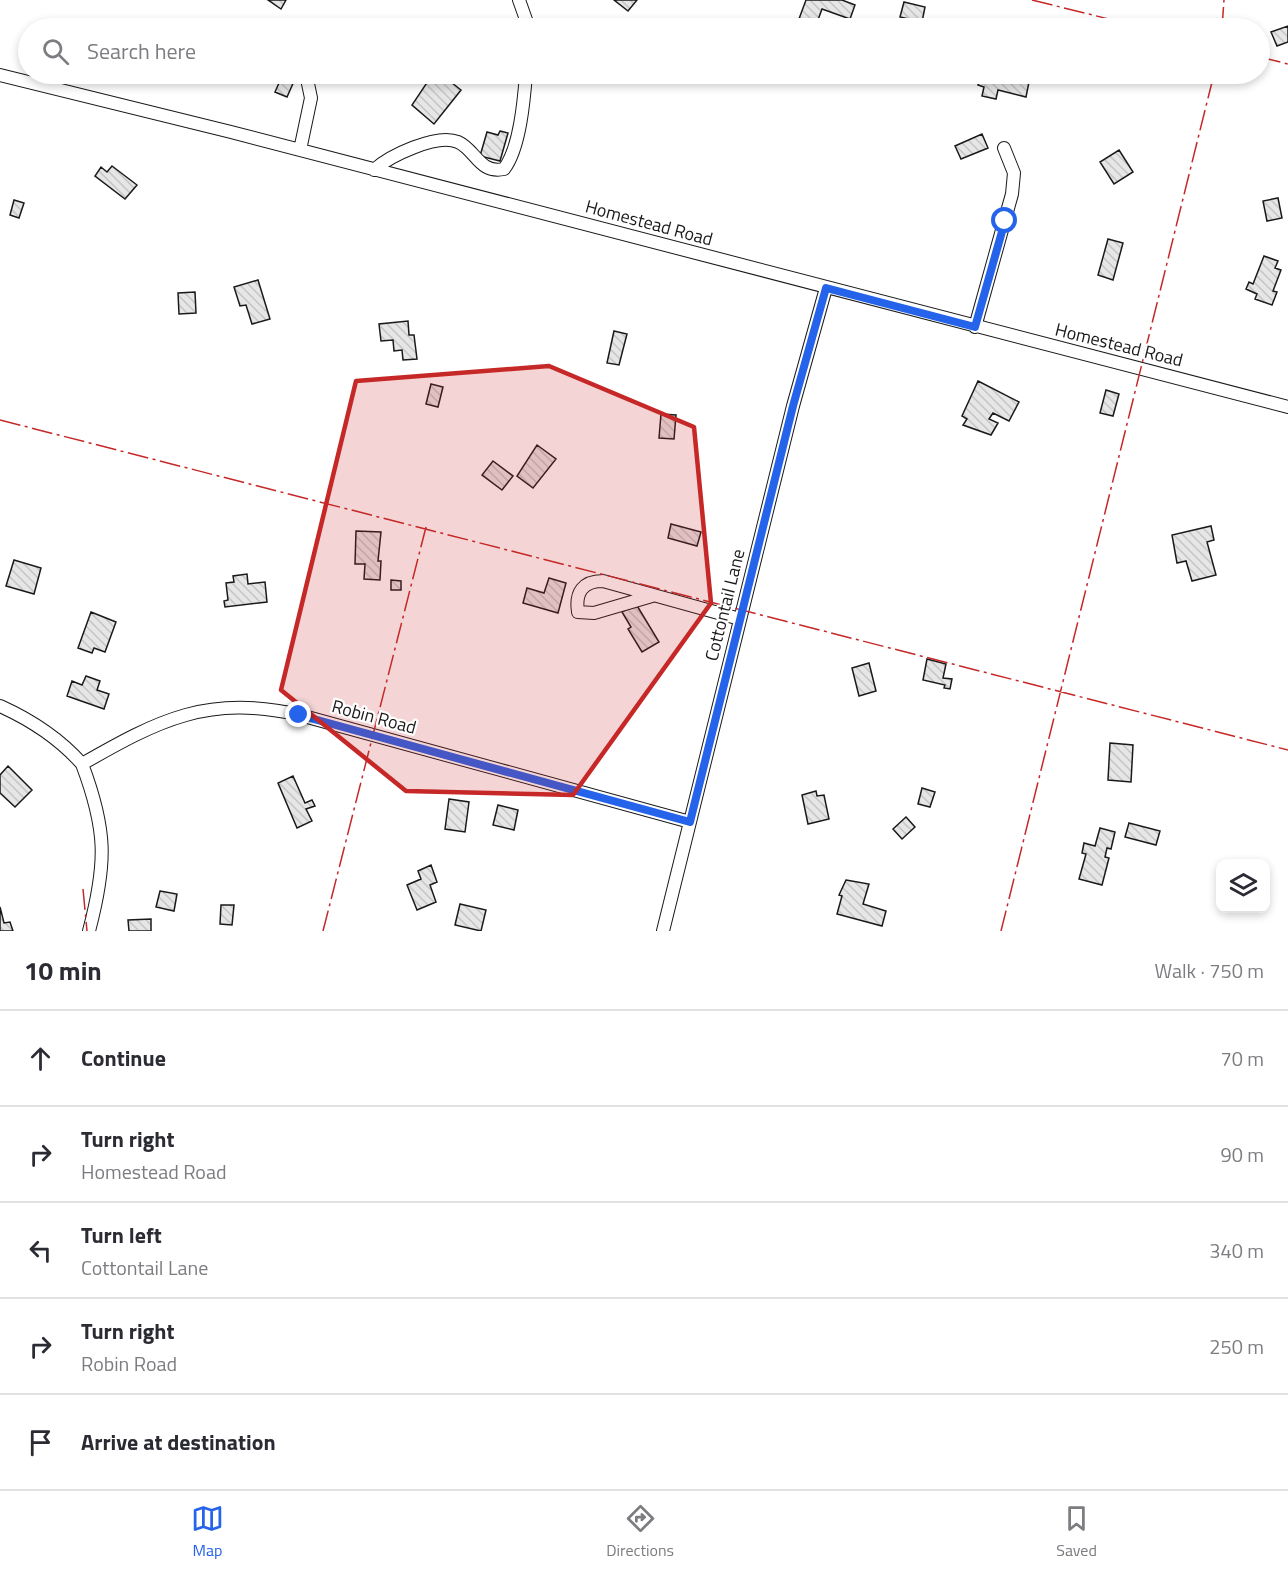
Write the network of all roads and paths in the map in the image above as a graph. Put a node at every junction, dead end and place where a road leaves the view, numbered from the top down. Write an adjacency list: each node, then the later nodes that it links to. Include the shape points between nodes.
1 (519, 0): 2 (street)
2 (525, 18)
3 (0, 75): 4 (street, Homestead Road)
4 (18, 80)
5 (36, 84): 9 (street, Homestead Road)
6 (308, 84): 9 (street, via 311,98)
7 (525, 84): 10 (street, via 513,150 504,169 486,167 459,142 448,140 388,158)
8 (1004, 148): 12 (street, via 1014,174 1012,194)
9 (300, 150): 10 (street, Homestead Road)
10 (374, 170): 11 (street, Homestead Road)
11 (826, 288): 12 (street, Homestead Road); 15 (street, Cottontail Lane)
12 (975, 327): 13 (street, Homestead Road)
13 (1288, 407)
14 (652, 596): 14 (street, via 603,581 590,581 578,595 578,612 594,613); 15 (street)
15 (740, 619): 18 (street, Cottontail Lane)
16 (0, 706): 17 (street, via 40,727)
17 (82, 764): 18 (street, Robin Road, via 144,729 178,716 222,709 268,709); 19 (street, via 100,818 103,842 100,885)
18 (690, 822): 20 (street, Cottontail Lane)
19 (89, 931)
20 (663, 931)

